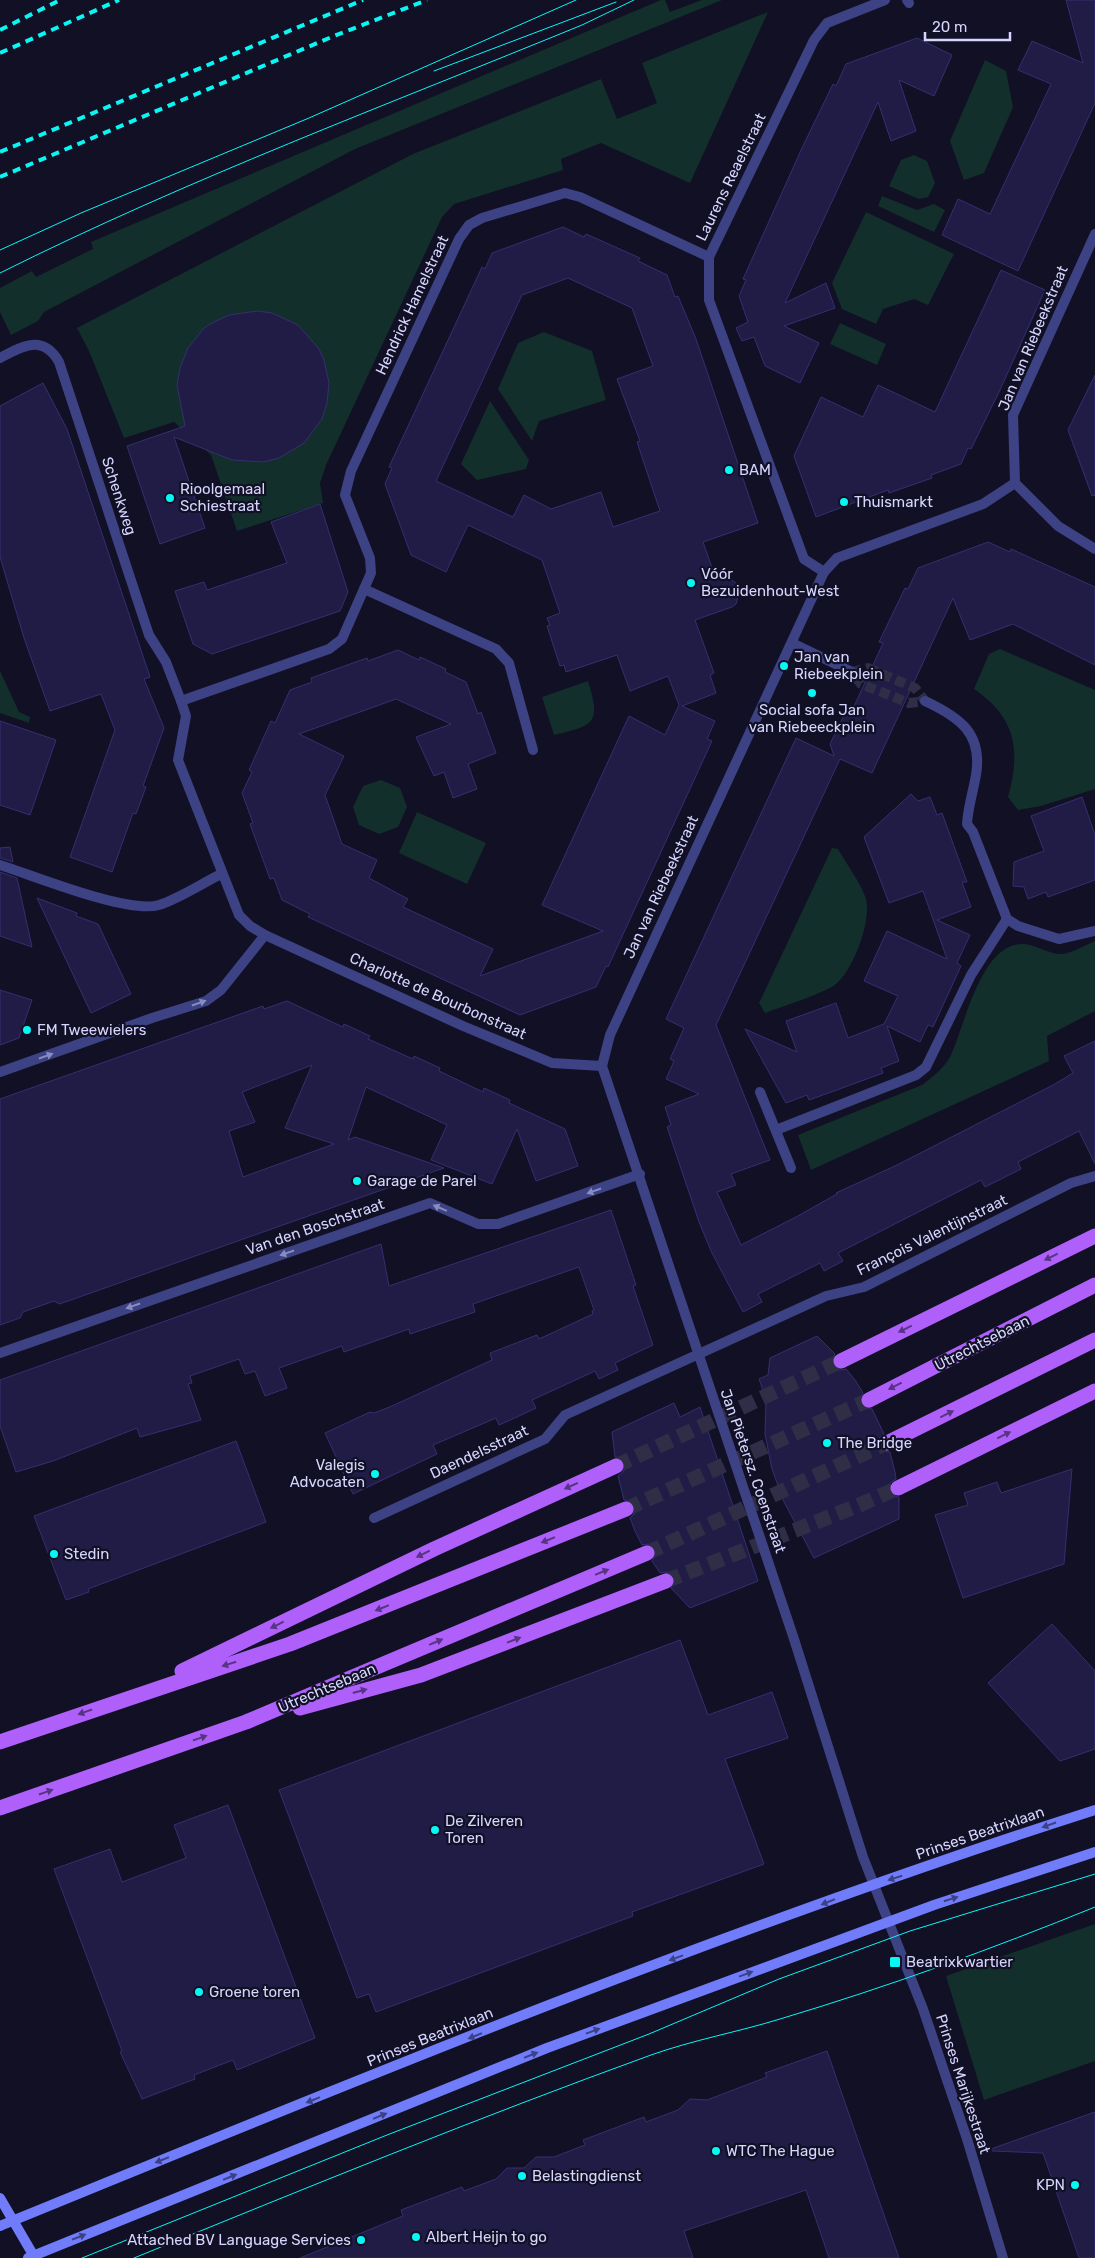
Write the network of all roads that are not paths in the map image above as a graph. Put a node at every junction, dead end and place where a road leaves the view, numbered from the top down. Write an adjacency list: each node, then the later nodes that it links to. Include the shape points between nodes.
1 (885, 0): 3 (street, Laurens Reaelstraat, via 827,22 814,40)
2 (1095, 234): 5 (street, Jan van Riebeekstraat, via 1013,415)
3 (709, 257): 7 (street, Laurens Reaelstraat, via 709,300 744,400 804,559); 8 (street, Hendrick Hamelstraat, via 565,193 482,218 469,225 459,239 351,471 345,495 370,558 371,573)
4 (0, 358): 11 (street, Schenkweg, via 25,344 42,345 55,354 149,635 166,662)
5 (1015, 483): 6 (street, via 1058,526); 7 (street, via 983,504 837,558)
6 (1095, 550)
7 (824, 572): 9 (street)
8 (364, 590): 11 (street, Hendrick Hamelstraat, via 342,639 329,649); 13 (street, via 496,649 508,663)
9 (792, 643): 10 (street); 19 (street, Jan van Riebeekstraat, via 610,1035)
10 (852, 672)
11 (182, 701): 15 (street, Schenkweg, via 186,716 178,760)
12 (925, 701): 16 (street, via 958,719 968,730 978,752 967,824)
13 (534, 750)
14 (0, 865): 15 (street, via 124,905 145,907 160,904)
15 (221, 874): 18 (street, Charlotte de Bourbonstraat, via 239,915)
16 (1007, 919): 17 (street, via 1018,926 1059,939); 22 (street, via 971,975 926,1067 916,1075)
17 (1095, 931)
18 (265, 935): 19 (street, Charlotte de Bourbonstraat, via 552,1063); 20 (street, one-way to 18, via 206,1001 222,990)
19 (602, 1066): 24 (street, Jan Pietersz. Coenstraat)
20 (0, 1072)
21 (760, 1092): 22 (street)
22 (776, 1130): 23 (street)
23 (791, 1168)
24 (640, 1174): 29 (street, Van den Boschstraat, one-way to 29, via 498,1224 478,1224 430,1203); 30 (street, Jan Pietersz. Coenstraat)
25 (1095, 1176): 30 (street, François Valentijnstraat, via 1071,1182 864,1287 826,1296)
26 (1095, 1236): 31 (main road, one-way to 31)
27 (1095, 1285): 33 (main road, Utrechtsebaan, one-way to 33)
28 (1095, 1340): 34 (main road, one-way to 28)
29 (0, 1353)
30 (699, 1354): 38 (street, Daendelsstraat, via 565,1415 545,1438); 47 (street, Jan Pietersz. Coenstraat)
31 (841, 1361)
32 (1095, 1391): 36 (main road, one-way to 32)
33 (869, 1400)
34 (888, 1443)
35 (616, 1466): 41 (main road, one-way to 41, via 434,1549)
36 (898, 1488)
37 (626, 1509): 41 (main road, one-way to 41, via 290,1644)
38 (374, 1518)
39 (647, 1553): 42 (main road, Utrechtsebaan, one-way to 39)
40 (666, 1581): 42 (main road, one-way to 40, via 421,1675)
41 (131, 1696): 43 (main road, one-way to 43)
42 (246, 1722): 44 (main road, Utrechtsebaan, one-way to 42)
43 (0, 1742)
44 (0, 1808)
45 (1095, 1810): 47 (street, Prinses Beatrixlaan, one-way to 47)
46 (1095, 1852): 48 (street, one-way to 46)
47 (874, 1885): 48 (street); 50 (street, Prinses Beatrixlaan, one-way to 50, via 616,1980)
48 (888, 1922): 52 (street, one-way to 48, via 548,2048); 53 (street, Prinses Marijkestraat, via 967,2140)
49 (0, 2198): 50 (street)
50 (12, 2221): 51 (street, Prinses Beatrixlaan); 52 (street)
51 (0, 2226)
52 (32, 2257)
53 (1002, 2258)

